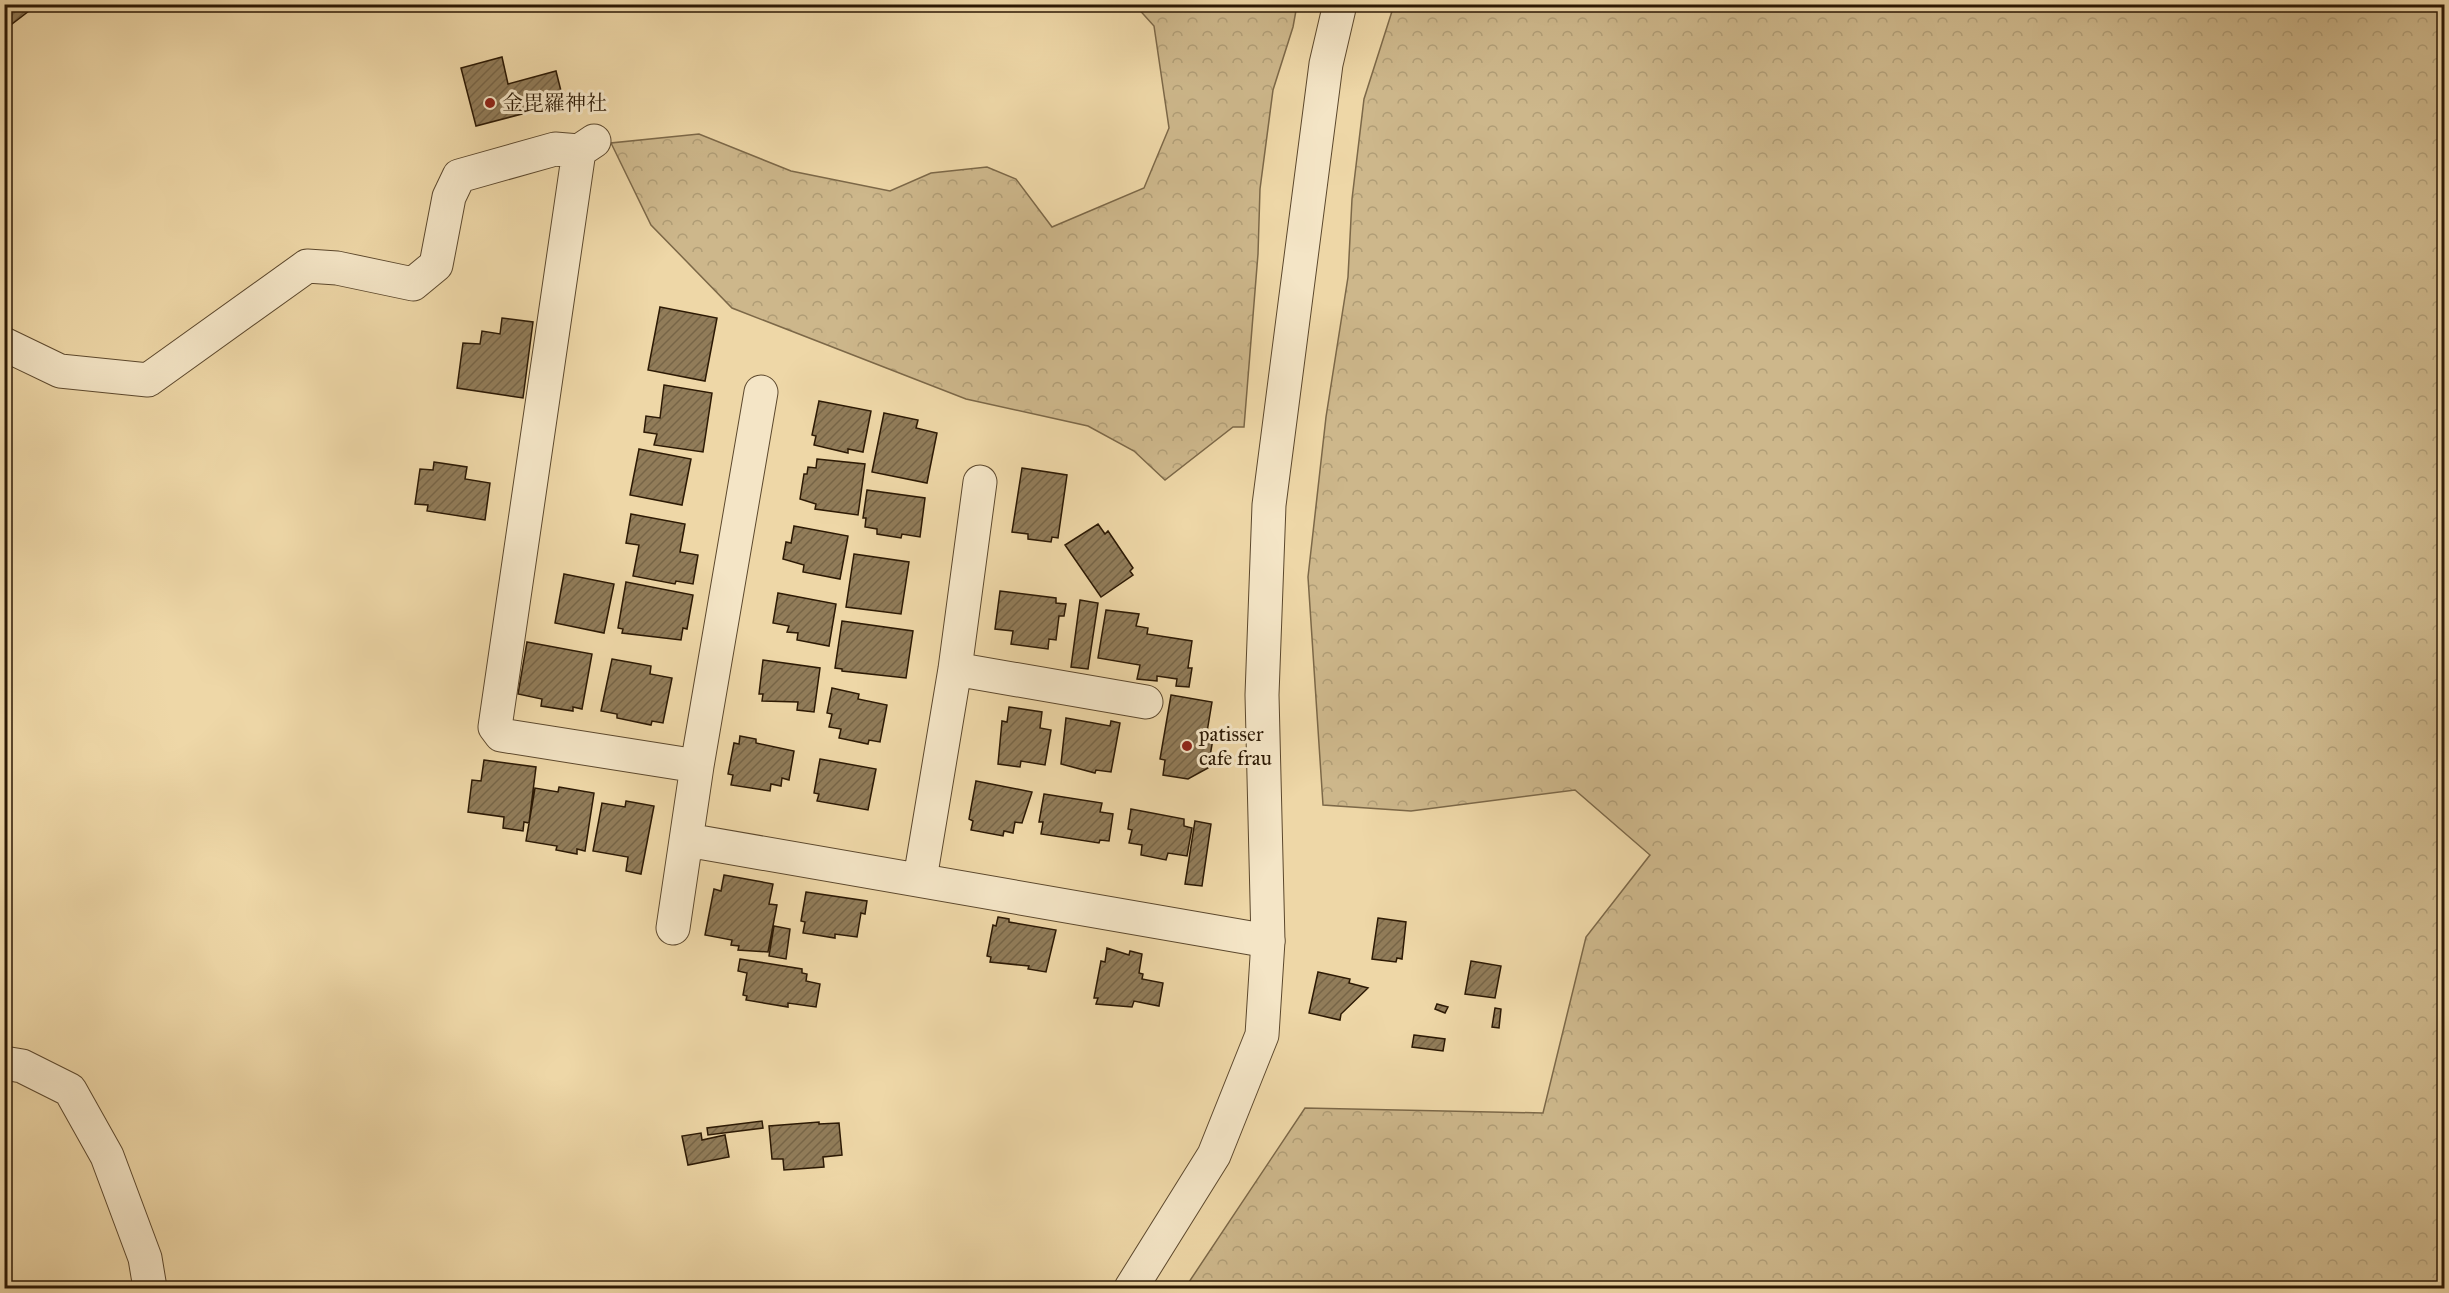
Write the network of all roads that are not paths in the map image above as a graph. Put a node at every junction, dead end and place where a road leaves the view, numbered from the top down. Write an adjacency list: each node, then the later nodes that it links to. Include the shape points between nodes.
1 (1340, 4): 11 (street, via 1326,64 1269,505 1262,695)
2 (4, 344): 7 (street, via 60,371 148,380 307,266 337,268 413,284 436,265 449,197 459,176 555,148 586,146 495,727 501,735)
3 (761, 392): 7 (street)
4 (981, 482): 5 (street)
5 (956, 669): 6 (street); 9 (street)
6 (1146, 702)
7 (697, 766): 8 (street)
8 (687, 840): 9 (street); 10 (street)
9 (920, 879): 11 (street)
10 (673, 928)
11 (1268, 942): 14 (street, via 1262,1035 1214,1155)
12 (4, 1063): 13 (street, via 22,1066 70,1090 107,1156 145,1258)
13 (150, 1288)
14 (1131, 1288)

